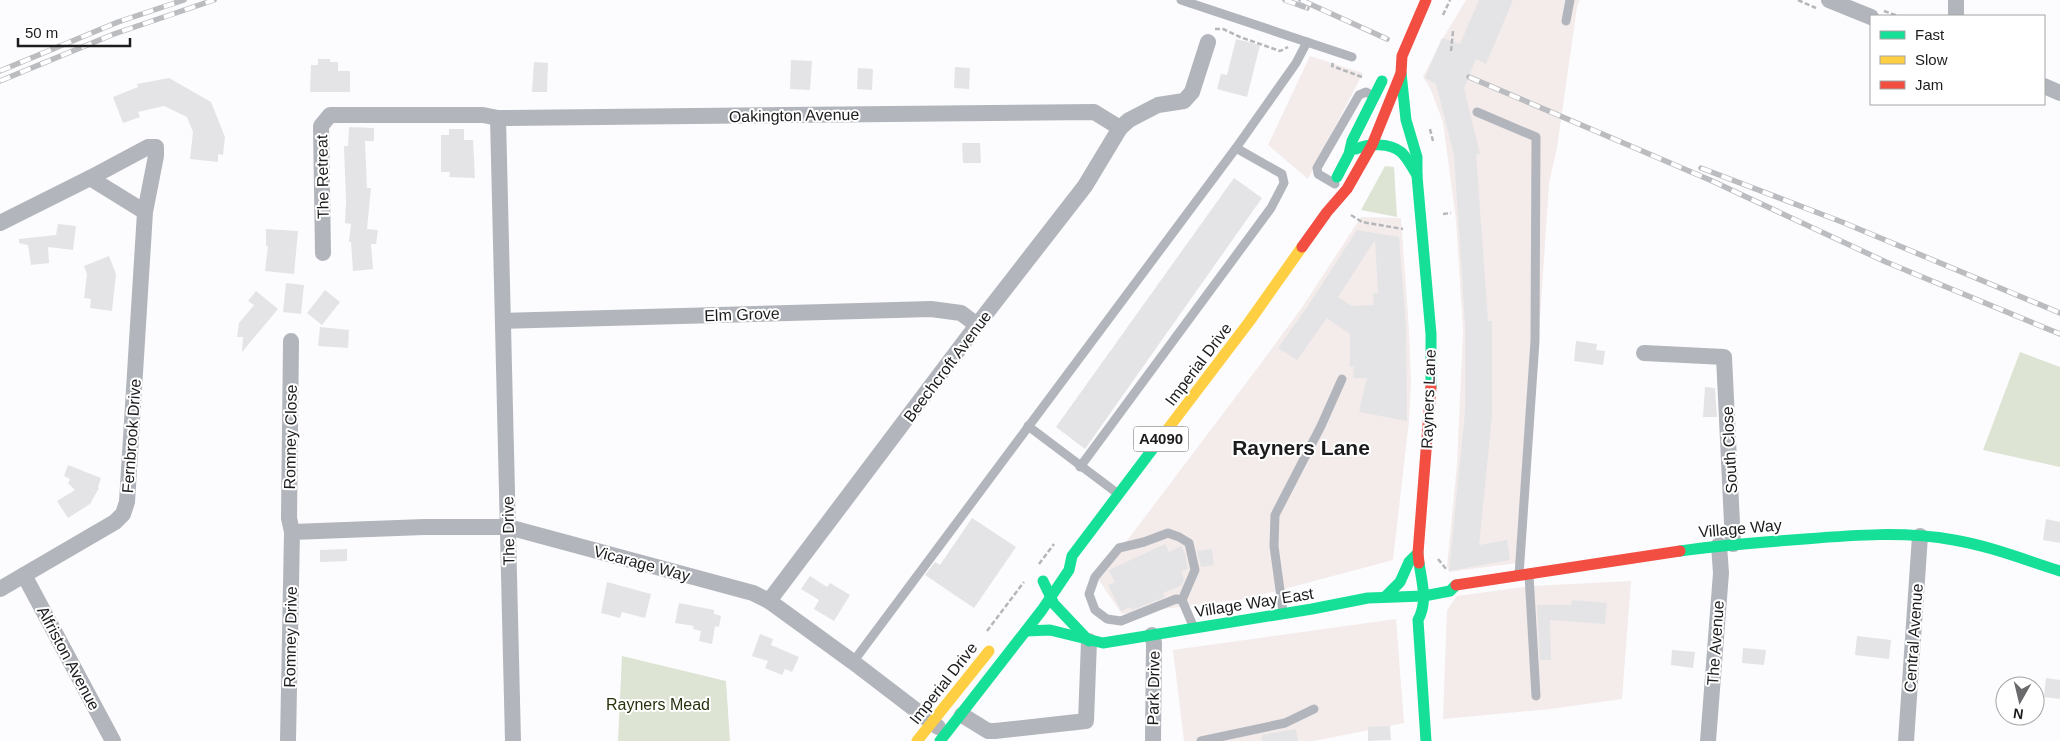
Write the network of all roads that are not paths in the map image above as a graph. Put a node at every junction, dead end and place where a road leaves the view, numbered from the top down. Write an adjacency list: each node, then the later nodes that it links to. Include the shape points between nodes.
1 (1181, 0): 10 (lane)
2 (1570, 0): 8 (lane)
3 (1829, 0): 7 (street)
4 (1956, 0): 6 (street)
5 (1423, 1): 11 (street, A4090)
6 (1956, 15)
7 (1870, 17)
8 (1566, 21)
9 (1208, 42): 20 (street, via 1192,92 1184,101 1158,105)
10 (1307, 42): 12 (lane); 22 (lane, via 1296,63)
11 (1402, 56): 13 (street, A4090); 16 (street, A4090, via 1388,69)
12 (1352, 57)
13 (1401, 73): 21 (street, A4090); 24 (street, Rayners Lane, via 1406,120 1418,157)
14 (2045, 86): 15 (street)
15 (2060, 93)
16 (1375, 95): 23 (street, Imperial Drive / A4090); 26 (lane, via 1359,94 1317,168 1318,174)
17 (1477, 112): 49 (lane, via 1536,137 1535,341)
18 (402, 114): 19 (street, Oakington Avenue); 31 (street, The Retreat, via 330,115 321,126)
19 (498, 118): 20 (street, Oakington Avenue, via 1094,112); 32 (street, The Drive)
20 (1120, 128): 33 (street, Beechcroft Avenue, via 1085,186)
21 (1372, 145): 23 (street, via 1359,147); 24 (street, Rayners Lane, via 1399,150); 27 (street, Imperial Drive / A4090)
22 (1236, 148): 37 (lane); 38 (lane, via 1282,174 1284,183 1271,208)
23 (1349, 154): 26 (street, Imperial Drive / A4090)
24 (1417, 176): 45 (street, Rayners Lane, via 1432,380)
25 (90, 178): 28 (street); 28 (street, Fernbrook Drive, via 148,147 156,147); 30 (street, Fernbrook Drive)
26 (1334, 184): 27 (lane); 29 (street, Imperial Drive / A4090)
27 (1346, 189): 29 (street, Imperial Drive / A4090)
28 (145, 212): 48 (street, Fernbrook Drive, via 127,502 123,514 115,522)
29 (1327, 212): 39 (street, Imperial Drive / A4090)
30 (0, 223)
31 (323, 253)
32 (503, 321): 33 (street, Elm Grove, via 930,309 960,313); 40 (street, The Drive)
33 (977, 325): 58 (street, Beechcroft Avenue)
34 (291, 341): 41 (street, Romney Close, via 289,518)
35 (1644, 353): 43 (street, South Close, via 1730,356)
36 (1342, 379): 59 (lane, via 1275,515 1274,546)
37 (1028, 426): 38 (lane); 66 (lane)
38 (1080, 466): 39 (lane)
39 (1120, 495): 44 (street, Imperial Drive / A4090)
40 (508, 527): 41 (street, Vicarage Way, via 424,526); 58 (street, Vicarage Way, via 753,592); 74 (street, The Drive)
41 (292, 532): 73 (street, Romney Drive)
42 (1920, 536): 43 (street, Village Way, via 1860,535); 47 (street, Village Way, via 1998,551); 80 (street, Central Avenue)
43 (1726, 544): 49 (street, Village Way); 79 (street, The Avenue)
44 (1072, 556): 46 (street); 55 (street, Imperial Drive / A4090, via 1069,570)
45 (1419, 559): 50 (street, via 1441,571); 53 (street, via 1409,562 1400,582); 54 (street, Rayners Lane)
46 (1058, 561)
47 (2060, 572)
48 (24, 575): 51 (street, Fernbrook Drive); 72 (street, Alfriston Avenue)
49 (1524, 576): 50 (street, Village Way); 67 (lane)
50 (1457, 585): 54 (street, Village Way, via 1450,591)
51 (0, 589)
52 (1028, 594): 55 (street, via 1047,576)
53 (1386, 596): 56 (street, Village Way East); 59 (street, Village Way East)
54 (1424, 596): 56 (street, Village Way East); 60 (street, Rayners Lane, via 1423,611)
55 (1050, 598): 62 (street, Imperial Drive / A4090); 65 (street)
56 (1400, 598): 60 (street)
57 (1182, 600): 57 (lane, via 1176,599 1121,621 1107,619 1094,610 1089,594 1095,577 1119,548 1168,533 1189,543 1195,570); 61 (lane)
58 (769, 601): 66 (street, Vicarage Way)
59 (1284, 613): 61 (street, Village Way East)
60 (1418, 620): 78 (street, Rayners Lane)
61 (1194, 628): 63 (street, Village Way East)
62 (1026, 631): 65 (street, Village Way East, via 1050,630); 69 (street, Imperial Drive / A4090)
63 (1152, 635): 65 (street, Village Way East, via 1103,643); 76 (street, Park Drive)
64 (998, 639): 70 (street, Imperial Drive)
65 (1089, 641): 69 (street, via 1086,721 995,732)
66 (853, 662): 70 (street, Vicarage Way)
67 (1536, 696)
68 (1314, 709): 77 (lane, via 1286,723)
69 (962, 714): 71 (street, Imperial Drive / A4090)
70 (932, 722): 71 (street, Vicarage Way); 75 (street, Imperial Drive)
71 (943, 737)
72 (113, 741)
73 (288, 741)
74 (513, 741)
75 (917, 741)
76 (1152, 741)
77 (1201, 741)
78 (1426, 741)
79 (1708, 741)
80 (1906, 741)

